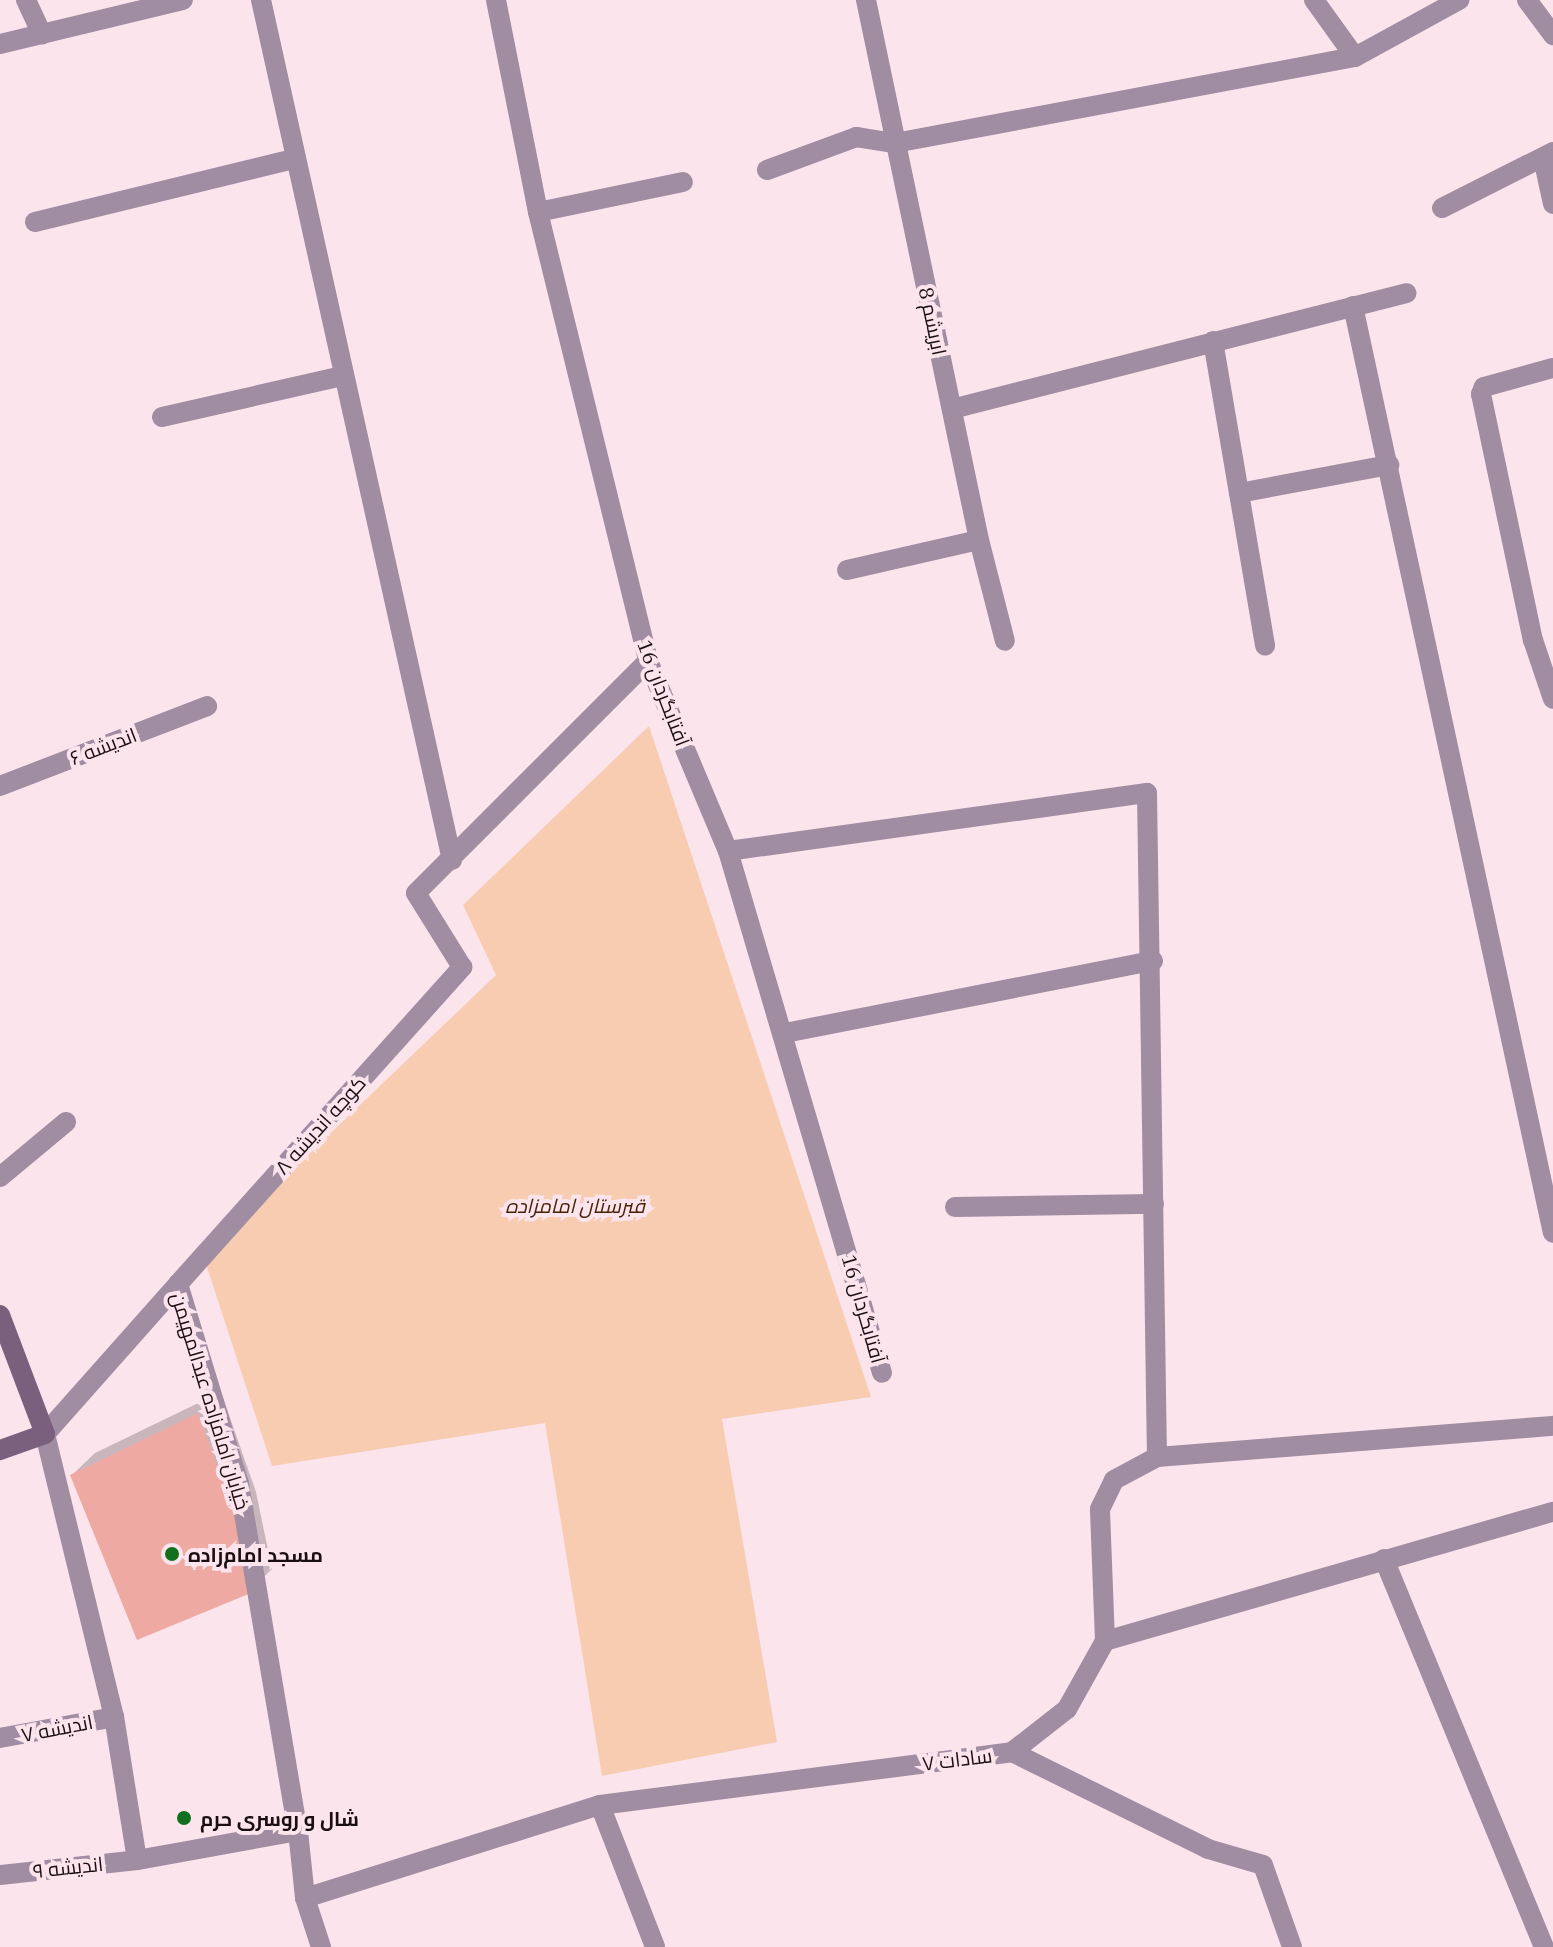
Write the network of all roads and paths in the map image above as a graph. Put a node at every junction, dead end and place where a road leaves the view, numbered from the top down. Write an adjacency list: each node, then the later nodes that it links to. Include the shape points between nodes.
1 (26, 0): 9 (street)
2 (183, 0): 9 (street)
3 (261, 0): 15 (street)
4 (496, 0): 20 (street, آفتابگردان 16)
5 (866, 0): 13 (street, ابریشم 8)
6 (1314, 0): 12 (street)
7 (1459, 0): 12 (street)
8 (1527, 0): 10 (street)
9 (42, 35): 11 (street)
10 (1553, 35)
11 (0, 44)
12 (1355, 57): 13 (street)
13 (895, 143): 16 (street, via 856,137); 27 (street, ابریشم 8)
14 (1548, 155): 18 (street); 19 (street)
15 (293, 159): 21 (street); 26 (street)
16 (767, 170)
17 (683, 182): 20 (street)
18 (1553, 204)
19 (1442, 208)
20 (538, 212): 36 (street, آفتابگردان 16)
21 (35, 222)
22 (1406, 293): 23 (street)
23 (1353, 306): 24 (street); 29 (street)
24 (1213, 341): 27 (street); 30 (street)
25 (1553, 368): 33 (street, via 1481,390)
26 (342, 376): 28 (street); 41 (street)
27 (952, 409): 31 (street, ابریشم 8)
28 (162, 417)
29 (1389, 465): 30 (street); 48 (street)
30 (1239, 493): 35 (street)
31 (979, 540): 32 (street); 34 (street, ابریشم 8)
32 (847, 570)
33 (1543, 639): 37 (street)
34 (1005, 641)
35 (1265, 646)
36 (648, 661): 40 (street, آفتابگردان 16); 41 (street)
37 (1553, 699)
38 (207, 706): 39 (street, اندیشه ۶)
39 (0, 786)
40 (728, 851): 42 (street, via 1147,793); 43 (street, آفتابگردان 16)
41 (452, 860): 49 (street, کوچه اندیشه ۸, via 416,893 462,967)
42 (1153, 961): 43 (street); 46 (street)
43 (785, 1033): 51 (street, آفتابگردان 16)
44 (66, 1122): 45 (street)
45 (0, 1177)
46 (1154, 1204): 47 (street); 55 (street)
47 (955, 1207)
48 (1553, 1233)
49 (178, 1284): 53 (street, خیابان امامزاده عبدالمهیمن); 63 (street, خیابان امامزاده عبدالمهیمن, via 239,1484)
50 (0, 1315): 53 (street)
51 (882, 1373)
52 (1553, 1426): 55 (street)
53 (45, 1434): 54 (street); 59 (street)
54 (0, 1450)
55 (1157, 1457): 58 (street, via 1114,1480 1100,1509)
56 (1553, 1512): 57 (street)
57 (1384, 1559): 58 (street); 70 (street)
58 (1105, 1641): 61 (street, سادات ۷, via 1067,1709)
59 (114, 1717): 60 (street, اندیشه ۷); 64 (street)
60 (0, 1738)
61 (1012, 1752): 62 (street, سادات ۷); 69 (street, via 1208,1849 1263,1865)
62 (600, 1805): 66 (street, سادات ۷); 68 (street)
63 (298, 1831): 64 (street); 66 (street, خیابان امامزاده عبدالمهیمن)
64 (137, 1860): 65 (street, اندیشه ۹)
65 (0, 1875)
66 (305, 1898): 67 (street, خیابان امامزاده عبدالمهیمن)
67 (321, 1947)
68 (655, 1947)
69 (1292, 1947)
70 (1544, 1947)

